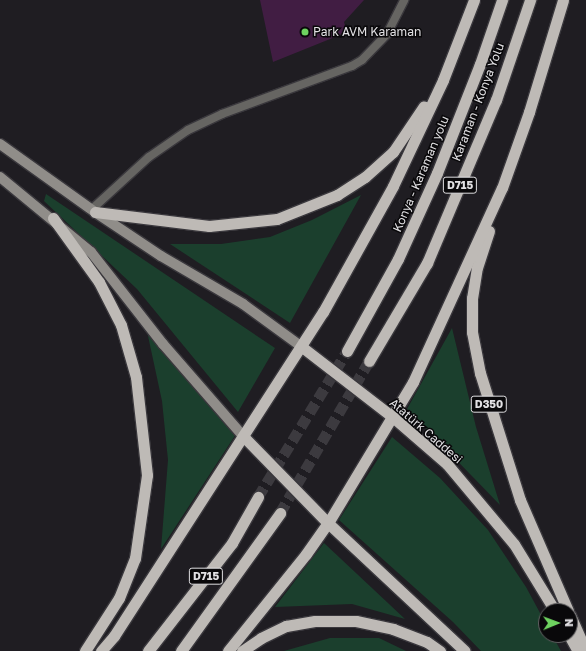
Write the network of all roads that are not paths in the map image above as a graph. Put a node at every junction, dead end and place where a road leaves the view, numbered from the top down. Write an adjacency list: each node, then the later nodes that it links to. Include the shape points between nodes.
1 (404, 0): 10 (lane, via 387,34 362,60 222,114 188,130 149,157)
2 (474, 0): 6 (highway)
3 (502, 0): 13 (highway, Konya - Karaman yolu / D715, via 437,173 398,259)
4 (530, 0): 14 (highway, Karaman - Konya Yolu / D715, via 496,100 427,263)
5 (563, 0): 9 (highway, via 529,112)
6 (443, 80): 10 (highway, via 393,152 365,177 308,209 277,219 209,226); 12 (highway, via 393,186)
7 (0, 144): 10 (main road)
8 (0, 177): 11 (main road)
9 (502, 188): 15 (highway); 21 (highway, D350, via 478,267 472,298 472,332 480,372 520,500)
10 (93, 211): 12 (main road, via 243,304)
11 (53, 218): 16 (main road, via 91,252 163,344); 23 (highway, via 98,282 121,325 136,378 147,475 135,558 119,598)
12 (302, 347): 15 (highway, Atatürk Caddesi); 16 (highway)
13 (347, 352)
14 (369, 361)
15 (394, 418): 19 (highway); 20 (highway, Atatürk Caddesi, via 447,464 484,506 514,544)
16 (243, 436): 19 (highway); 24 (highway, via 114,636)
17 (258, 497): 25 (highway, D715, via 232,543)
18 (280, 513): 26 (highway, D715)
19 (328, 523): 27 (highway); 30 (highway)
20 (550, 603)
21 (565, 603)
22 (578, 633): 31 (highway)
23 (85, 651)
24 (101, 651)
25 (148, 651)
26 (181, 651)
27 (228, 651)
28 (242, 651): 29 (highway, via 286,626 316,621 356,621 393,629 427,642)
29 (440, 651)
30 (465, 651)
31 (586, 651)

